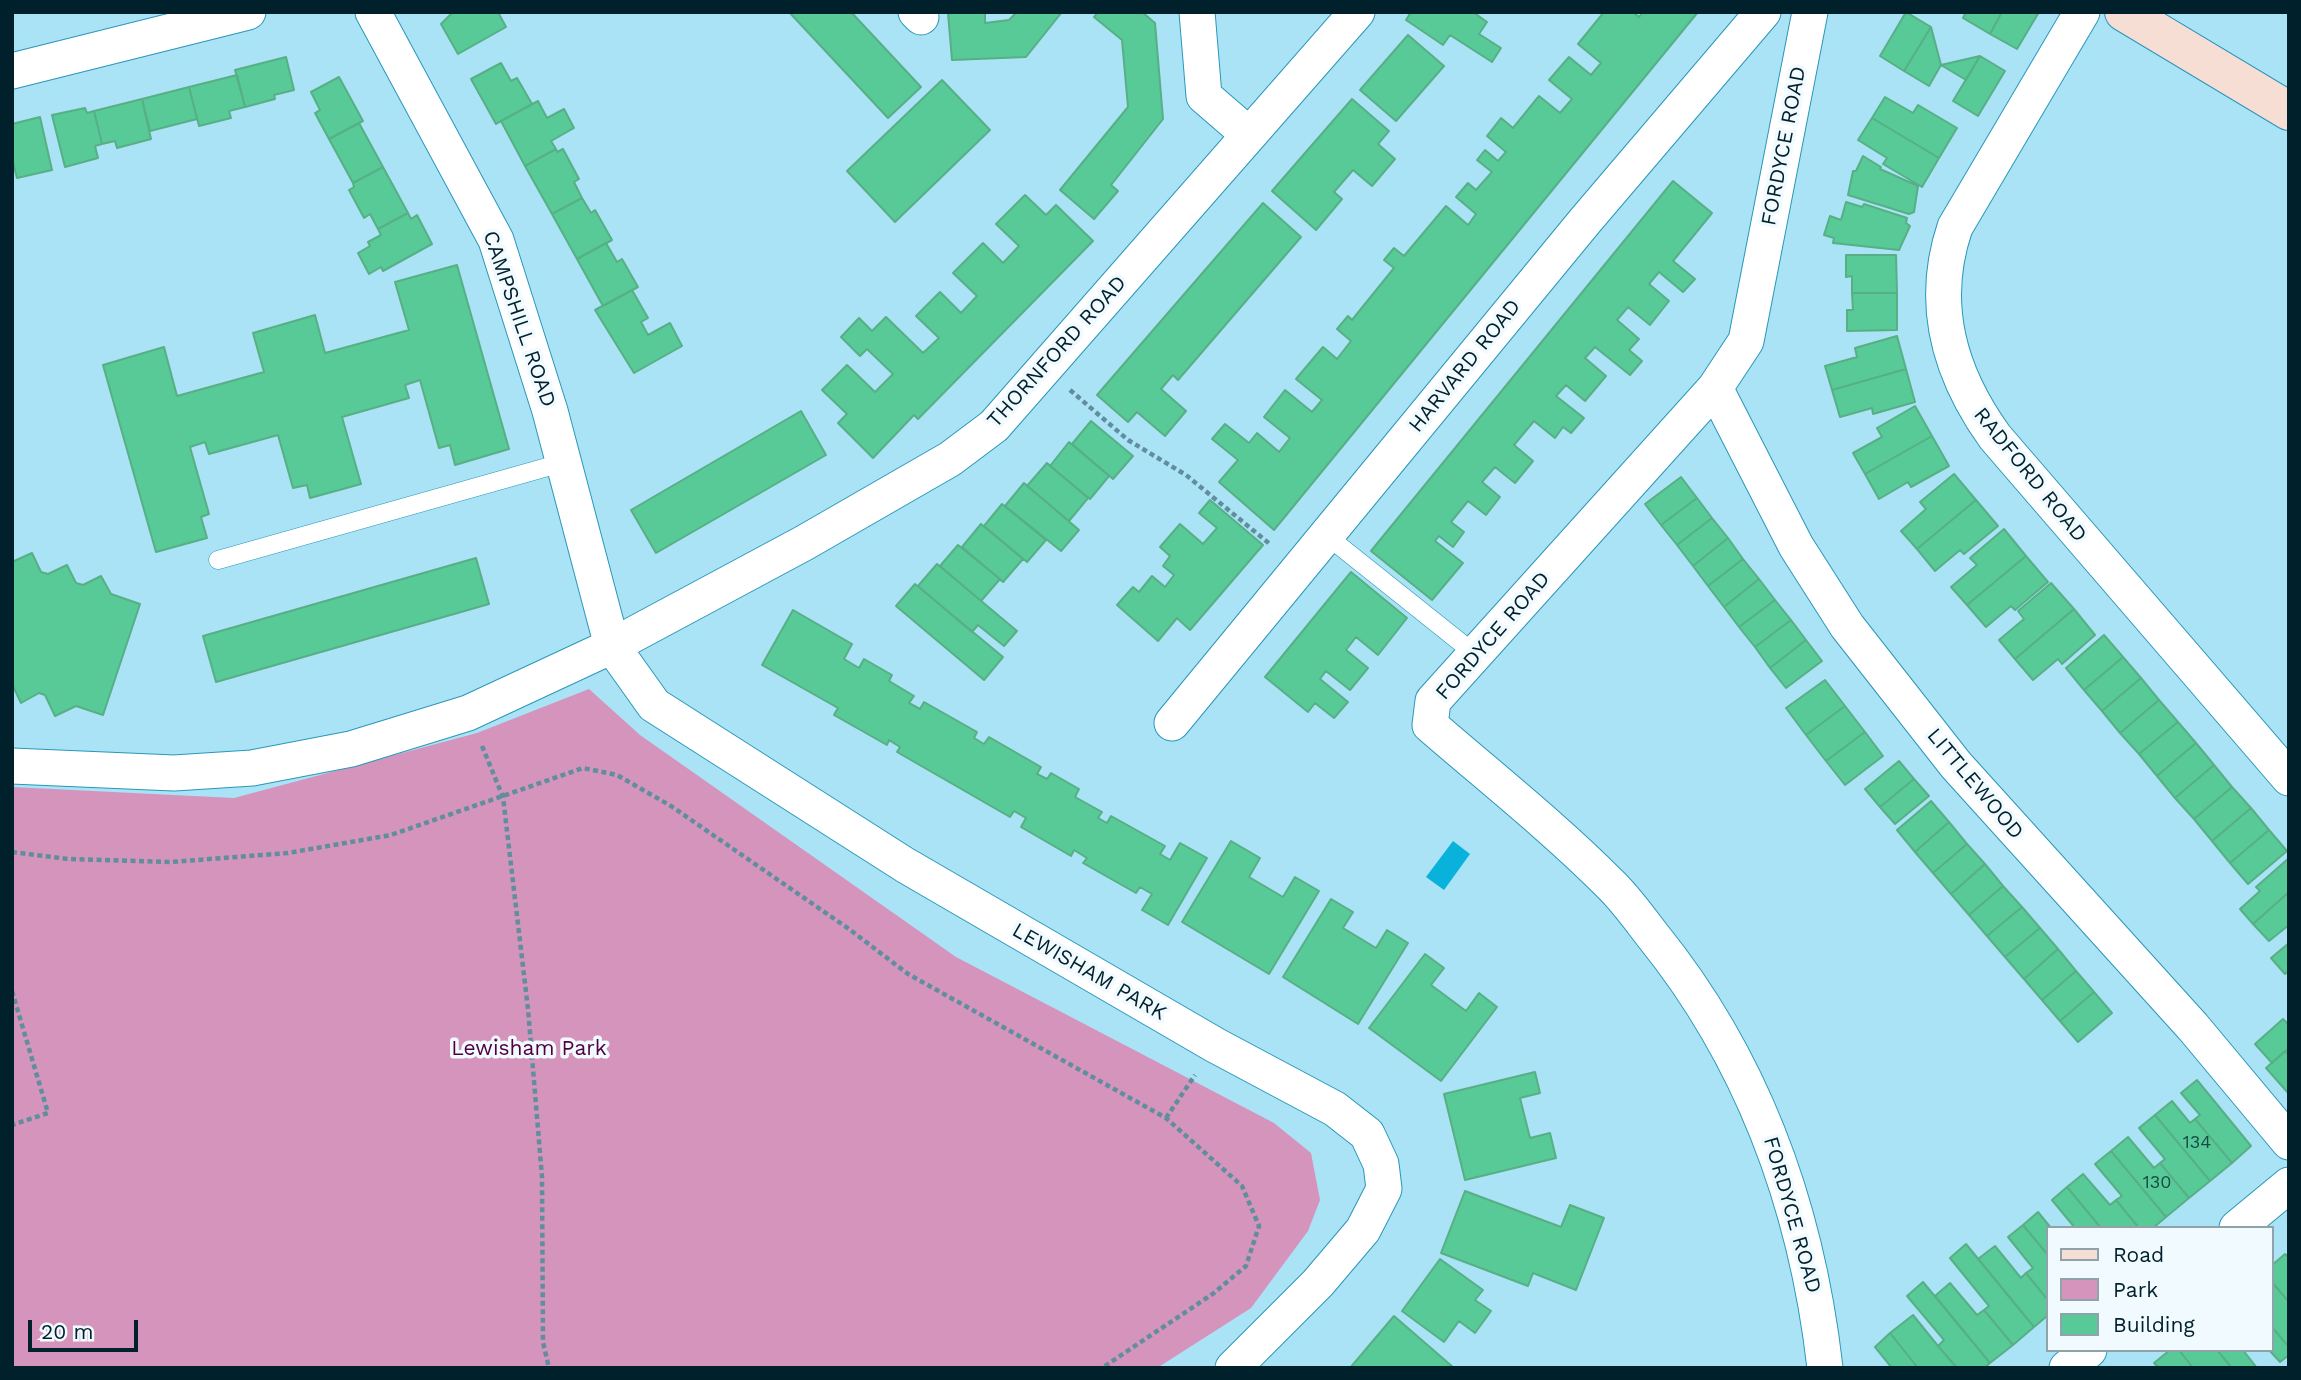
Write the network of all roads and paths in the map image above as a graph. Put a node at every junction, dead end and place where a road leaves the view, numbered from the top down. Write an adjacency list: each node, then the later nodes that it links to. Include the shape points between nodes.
1 (248, 12): 9 (street)
2 (373, 12): 14 (street, CAMPSHILL ROAD, via 496,240)
3 (1197, 12): 11 (street, via 1204,96)
4 (1357, 12): 11 (street, THORNFORD ROAD)
5 (1763, 12): 15 (street, HARVARD ROAD)
6 (1810, 12): 13 (street, FORDYCE ROAD, via 1746,341)
7 (2082, 12): 23 (street, RADFORD ROAD, via 1955,227 1947,253 1945,290 1947,333 1956,371 1970,402 2003,446)
8 (2124, 12): 10 (street)
9 (12, 71)
10 (2289, 111)
11 (1248, 134): 12 (street, THORNFORD ROAD)
12 (1044, 367): 17 (path, via 1128,440 1185,475); 18 (street, THORNFORD ROAD, via 993,426 950,459)
13 (1714, 388): 19 (street, FORDYCE ROAD); 30 (street, LITTLEWOOD, via 1796,546 1847,626 1956,765 2193,1027)
14 (565, 462): 16 (lane); 18 (street, CAMPSHILL ROAD)
15 (1326, 536): 17 (street, HARVARD ROAD); 19 (lane)
16 (218, 560)
17 (1299, 568): 21 (street, HARVARD ROAD)
18 (612, 646): 20 (street); 27 (street, LEWISHAM PARK, via 654,705 905,865)
19 (1475, 654): 37 (street, FORDYCE ROAD, via 1433,701 1430,725 1611,884 1687,978 1761,1111 1785,1176 1818,1305)
20 (468, 713): 22 (street, via 351,749 252,768 174,773); 24 (path)
21 (1172, 723)
22 (12, 766)
23 (2289, 778)
24 (503, 797): 25 (path, via 391,835 288,853 171,862); 28 (path, via 583,768 617,775 671,806 908,974); 34 (path, via 542,1177 542,1342)
25 (12, 852)
26 (12, 991): 29 (path, via 48,1113)
27 (1214, 1045): 28 (path); 36 (street, LEWISHAM PARK, via 1335,1109 1367,1134 1381,1164 1384,1189 1363,1230 1318,1283)
28 (1166, 1118): 35 (path, via 1242,1186 1258,1226 1246,1266 1214,1293)
29 (12, 1125)
30 (2289, 1142)
31 (2289, 1185): 32 (street)
32 (2239, 1226)
33 (2086, 1352): 38 (street)
34 (549, 1368)
35 (1102, 1368)
36 (1233, 1368)
37 (1825, 1368)
38 (2067, 1368)

